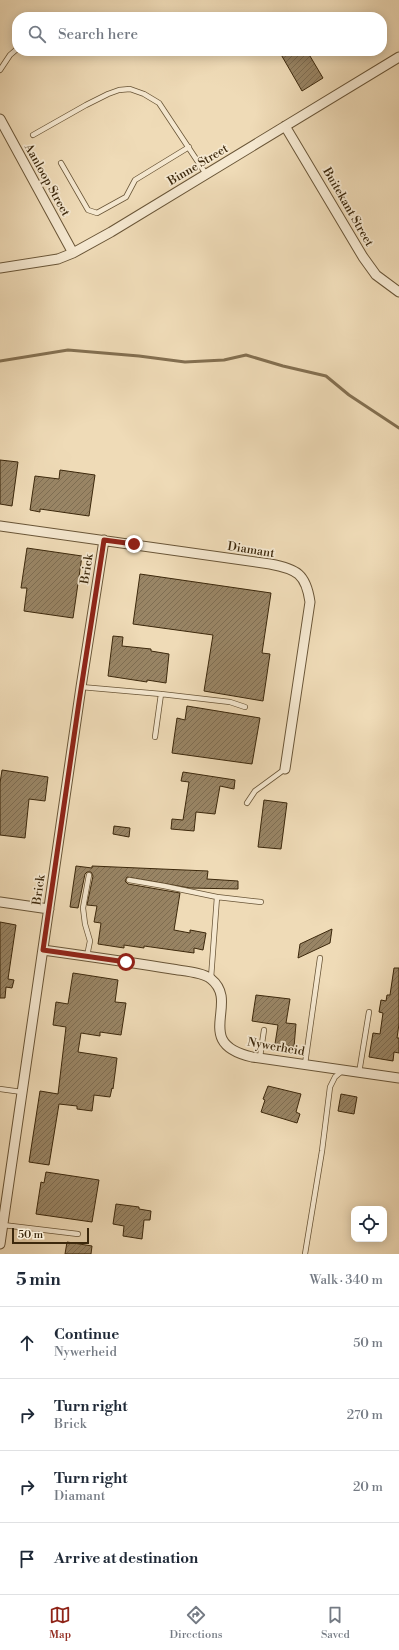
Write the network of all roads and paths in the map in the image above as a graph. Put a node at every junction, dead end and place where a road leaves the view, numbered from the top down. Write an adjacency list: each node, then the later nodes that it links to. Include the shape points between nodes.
1 (12, 53): 3 (lane)
2 (399, 57): 5 (street, Binne Street)
3 (0, 70)
4 (0, 119): 10 (street, Aanloop Street)
5 (286, 126): 9 (street, Binne Street); 12 (street, Buitekant Street, via 363,257 376,275)
6 (33, 135): 7 (lane, via 102,97 119,90 130,89 160,103)
7 (189, 147): 8 (lane, via 135,180 126,197 97,213 88,210); 9 (lane)
8 (61, 163)
9 (206, 174): 10 (street, Binne Street)
10 (73, 253): 11 (street, Binne Street, via 58,259)
11 (0, 268)
12 (399, 292)
13 (0, 526): 14 (street, Diamant)
14 (104, 540): 15 (street, Brick); 19 (street, Diamant, via 286,567 306,582 310,602)
15 (81, 687): 16 (lane); 26 (street, Brick)
16 (161, 694): 17 (lane, via 230,702); 18 (lane)
17 (245, 707)
18 (155, 737)
19 (284, 769): 20 (lane, via 255,791)
20 (247, 803)
21 (89, 875): 28 (lane, via 83,908 90,941)
22 (129, 880): 23 (lane)
23 (217, 897): 25 (lane); 30 (lane)
24 (0, 902): 26 (street)
25 (261, 902)
26 (48, 909): 27 (street, Brick)
27 (43, 950): 28 (street); 39 (street, Brick)
28 (87, 956): 30 (street, via 194,973)
29 (320, 958): 34 (lane)
30 (210, 978): 33 (street, Nywerheid, via 221,994 219,1032 224,1043 234,1051)
31 (369, 1012): 36 (lane)
32 (264, 1030): 33 (lane)
33 (260, 1057): 34 (street, Nywerheid)
34 (305, 1064): 35 (street, Nywerheid)
35 (342, 1070): 36 (street, Nywerheid); 44 (lane, via 330,1087)
36 (359, 1072): 37 (street, Nywerheid)
37 (399, 1078)
38 (0, 1089): 39 (lane)
39 (22, 1092): 40 (street, Brick)
40 (3, 1211): 41 (street, Brick)
41 (3, 1225): 42 (lane); 43 (street, Brick)
42 (78, 1234)
43 (0, 1244)
44 (306, 1254)

